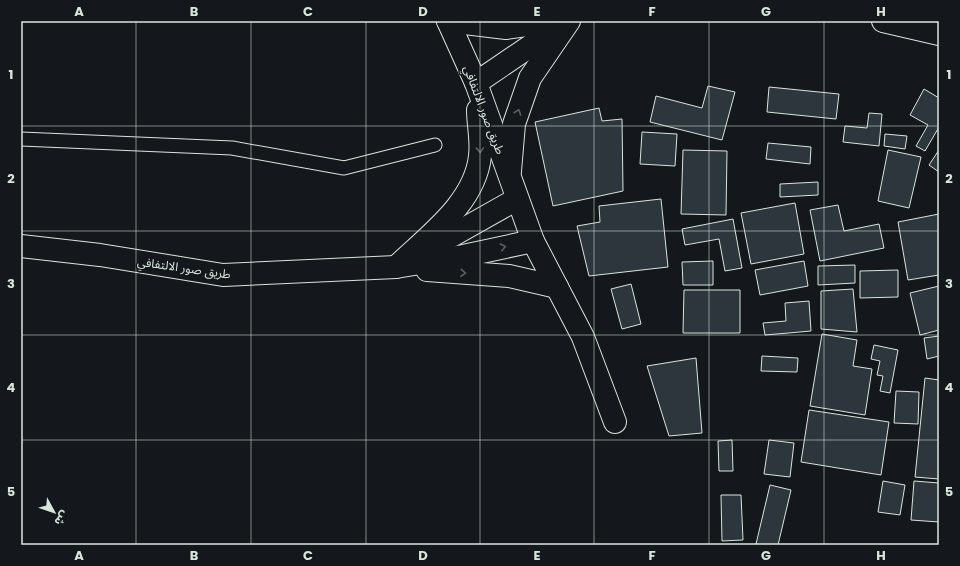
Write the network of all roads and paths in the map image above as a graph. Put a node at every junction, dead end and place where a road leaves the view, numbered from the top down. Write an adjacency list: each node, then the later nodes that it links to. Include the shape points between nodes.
1 (448, 21): 2 (main road, via 506,28); 6 (main road, طريق صور الالتفافي)
2 (556, 21)
3 (568, 21): 6 (main road); 9 (main road, one-way to 3, via 514,124 530,78)
4 (883, 21): 5 (main road)
5 (939, 34)
6 (476, 83): 9 (main road, طريق صور الالتفافي); 13 (main road, one-way to 13, via 480,156 472,186 448,217)
7 (21, 139): 8 (lane, via 232,148 344,168)
8 (435, 145)
9 (509, 178): 10 (main road, طريق صور الالتفافي)
10 (517, 199): 11 (main road, طريق صور الالتفافي); 13 (main road, طريق صور الالتفافي)
11 (533, 241): 13 (main road, طريق صور الالتفافي, one-way to 11); 14 (main road)
12 (21, 246): 13 (main road, طريق صور الالتفافي, via 100,255 223,275)
13 (396, 267): 14 (main road, one-way to 14, via 509,276)
14 (557, 287): 15 (main road, via 583,337)
15 (615, 422)

